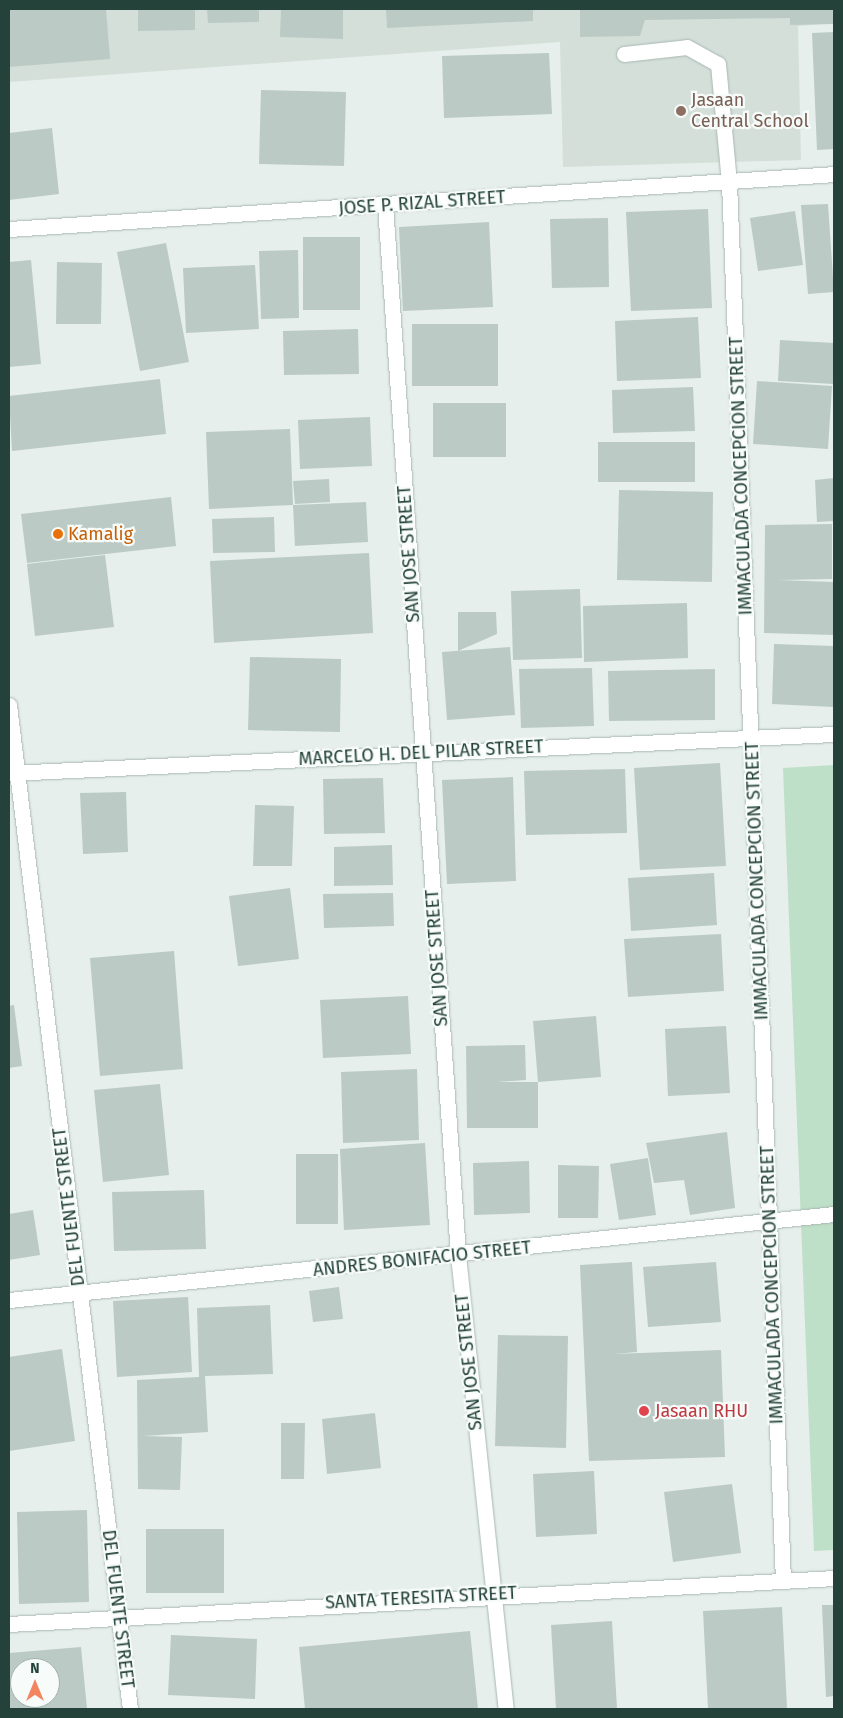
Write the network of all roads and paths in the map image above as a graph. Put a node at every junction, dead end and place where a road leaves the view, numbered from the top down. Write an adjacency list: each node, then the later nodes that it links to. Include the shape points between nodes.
1 (624, 54): 3 (street, IMMACULADA CONCEPCION STREET, via 687,47 718,64)
2 (834, 174): 3 (street, JOSE P. RIZAL STREET)
3 (728, 182): 4 (street, JOSE P. RIZAL STREET); 8 (street, IMMACULADA CONCEPCION STREET)
4 (385, 205): 5 (street, JOSE P. RIZAL STREET); 9 (street, SAN JOSE STREET)
5 (9, 229)
6 (9, 705): 10 (street, DEL FUENTE STREET)
7 (834, 734): 8 (street, MARCELO H. DEL PILAR STREET)
8 (752, 739): 9 (street, MARCELO H. DEL PILAR STREET); 12 (street, IMMACULADA CONCEPCION STREET)
9 (423, 752): 10 (street, MARCELO H. DEL PILAR STREET); 13 (street, SAN JOSE STREET)
10 (13, 773): 14 (street, DEL FUENTE STREET)
11 (834, 1214): 12 (street, ANDRES BONIFACIO STREET)
12 (770, 1223): 13 (street, ANDRES BONIFACIO STREET); 17 (street, IMMACULADA CONCEPCION STREET)
13 (458, 1255): 14 (street, ANDRES BONIFACIO STREET); 18 (street, SAN JOSE STREET)
14 (79, 1294): 15 (street, ANDRES BONIFACIO STREET); 19 (street, DEL FUENTE STREET)
15 (9, 1300)
16 (834, 1578): 17 (street, SANTA TERESITA STREET)
17 (783, 1580): 18 (street, SANTA TERESITA STREET)
18 (494, 1594): 19 (street, SANTA TERESITA STREET); 22 (street, SAN JOSE STREET)
19 (118, 1615): 20 (street, SANTA TERESITA STREET); 21 (street, DEL FUENTE STREET)
20 (9, 1624)
21 (130, 1709)
22 (506, 1709)

